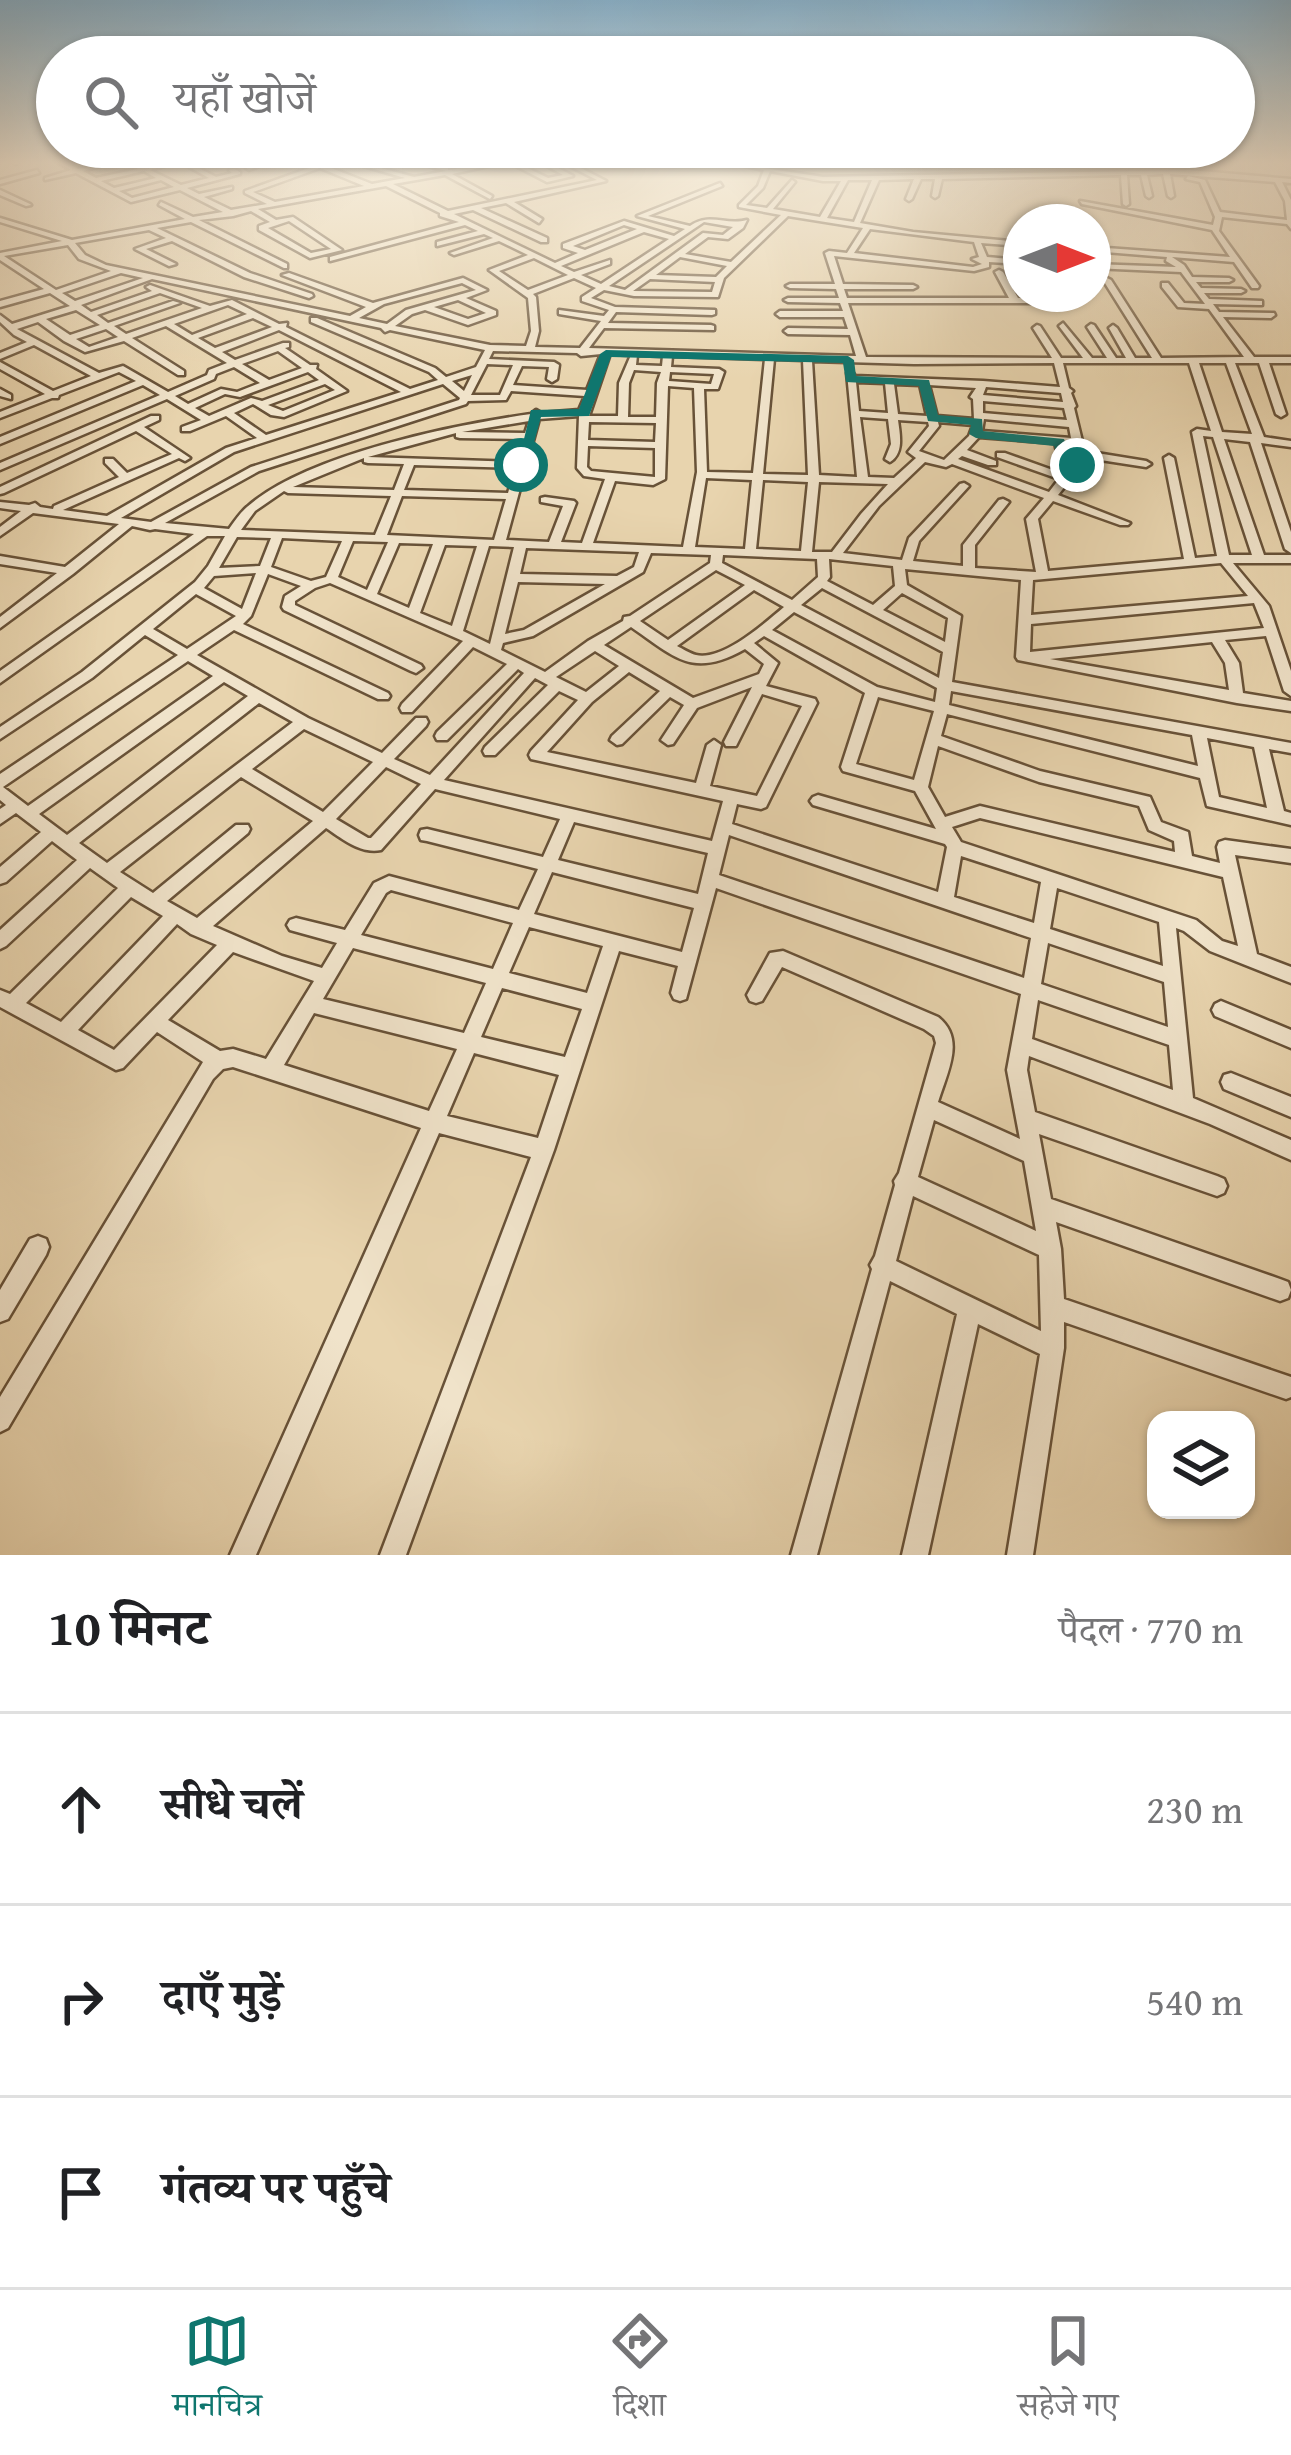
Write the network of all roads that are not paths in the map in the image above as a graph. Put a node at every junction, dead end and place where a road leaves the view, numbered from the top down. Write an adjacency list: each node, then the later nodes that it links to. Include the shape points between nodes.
1 (46, 235): 25 (street)
2 (106, 235): 25 (street)
3 (163, 235): 22 (street)
4 (218, 235): 55 (street)
5 (275, 235): 6 (street, via 310,256 340,249)
6 (316, 235)
7 (422, 235): 40 (street)
8 (473, 235): 26 (street)
9 (488, 235): 23 (street)
10 (532, 235): 24 (street)
11 (557, 235): 24 (street)
12 (594, 235): 32 (street, via 566,246)
13 (631, 235): 32 (street)
14 (660, 235): 21 (street)
15 (680, 235): 21 (street)
16 (728, 235): 34 (street, via 706,235)
17 (765, 235): 51 (street)
18 (863, 235): 35 (street)
19 (910, 235): 29 (street)
20 (1219, 235): 42 (street)
21 (674, 238): 41 (street)
22 (171, 239): 49 (street, via 139,249); 65 (street)
23 (499, 239): 27 (street); 31 (street)
24 (544, 240): 27 (street)
25 (69, 242): 36 (street); 56 (street, via 91,262)
26 (440, 244)
27 (519, 249): 37 (street)
28 (1003, 250): 29 (street)
29 (981, 251): 30 (street); 44 (street); 54 (street, via 983,268)
30 (945, 252)
31 (454, 253)
32 (585, 254): 52 (street)
33 (620, 254): 41 (street)
34 (679, 255): 43 (street); 48 (street)
35 (849, 255): 47 (street); 68 (street, via 829,254)
36 (0, 256): 76 (street)
37 (533, 256): 52 (street); 78 (street, via 493,270)
38 (1111, 258): 39 (street)
39 (1166, 258): 42 (street); 60 (street)
40 (332, 259)
41 (641, 259): 73 (street)
42 (1234, 260): 70 (street)
43 (711, 261): 51 (street); 59 (street)
44 (1003, 261)
45 (1111, 261): 60 (street)
46 (608, 262): 58 (street)
47 (902, 262): 53 (street); 74 (street)
48 (667, 263): 59 (street); 61 (street)
49 (172, 264)
50 (320, 265): 55 (street)
51 (733, 265): 63 (street)
52 (553, 266): 58 (street)
53 (934, 266): 54 (street); 85 (street)
54 (968, 269): 86 (street)
55 (285, 270): 65 (street); 92 (street)
56 (121, 271): 72 (street); 76 (street)
57 (999, 272): 62 (street)
58 (574, 275): 73 (street); 78 (street)
59 (699, 275): 61 (street); 63 (street)
60 (1186, 275): 64 (street); 75 (street)
61 (648, 278): 79 (street)
62 (1003, 279)
63 (719, 280): 79 (street, via 712,296)
64 (1229, 280)
65 (268, 283): 80 (street)
66 (1166, 285): 94 (street, via 1181,305)
67 (790, 286): 68 (street)
68 (839, 286): 74 (street); 83 (street)
69 (1111, 286): 145 (street)
70 (1255, 286)
71 (128, 287): 72 (street); 72 (street); 91 (street)
72 (153, 287): 95 (street); 100 (street); 103 (street)
73 (600, 287): 79 (street); 96 (street, via 585,300)
74 (913, 287): 84 (street)
75 (1197, 290): 77 (street); 94 (street)
76 (52, 291): 90 (street); 91 (street)
77 (1241, 291)
78 (528, 292): 129 (street)
79 (626, 293)
80 (309, 296)
81 (460, 298): 92 (street, via 483,290 466,280); 93 (street); 93 (street, via 494,313 468,322)
82 (788, 300): 83 (street)
83 (845, 301): 84 (street); 102 (street)
84 (918, 301): 85 (street)
85 (951, 301): 86 (street)
86 (983, 301): 87 (street)
87 (1003, 301)
88 (176, 303): 110 (street)
89 (1259, 303): 94 (street)
90 (0, 304)
91 (75, 306): 103 (street); 105 (street)
92 (372, 306): 106 (street)
93 (424, 307): 117 (street)
94 (1210, 307): 104 (street); 147 (street)
95 (209, 308): 99 (street, via 229,302); 109 (street)
96 (614, 309): 98 (street); 108 (street)
97 (562, 312): 108 (street)
98 (712, 312)
99 (255, 314): 111 (street); 121 (street)
100 (310, 314): 106 (street); 111 (street); 124 (street)
101 (780, 314): 102 (street)
102 (849, 314): 119 (street)
103 (89, 315): 110 (street)
104 (1271, 315)
105 (39, 319): 107 (street); 122 (street)
106 (349, 320): 117 (street)
107 (3, 322): 126 (street)
108 (604, 322): 114 (street); 131 (street)
109 (167, 323): 120 (street); 121 (street)
110 (106, 326): 120 (street); 122 (street)
111 (280, 326): 123 (street); 130 (street)
112 (1064, 326): 142 (street)
113 (1091, 327): 143 (street)
114 (711, 328)
115 (1036, 328): 141 (street)
116 (1113, 328): 144 (street)
117 (386, 329): 125 (street)
118 (788, 331): 119 (street)
119 (854, 332): 140 (street)
120 (124, 338): 122 (street, via 88,350); 158 (street)
121 (191, 338): 130 (street)
122 (67, 339)
123 (304, 339): 127 (street); 133 (street)
124 (371, 342): 133 (street); 150 (street)
125 (453, 342): 128 (street); 150 (street)
126 (34, 343): 138 (street); 159 (street)
127 (279, 348): 153 (street); 156 (street)
128 (490, 348): 129 (street); 154 (street)
129 (530, 350): 131 (street)
130 (214, 352): 153 (street)
131 (581, 353): 132 (street)
132 (606, 354): 149 (street); 175 (street)
133 (340, 357): 156 (street); 174 (street)
134 (106, 358): 155 (street)
135 (770, 358): 136 (street); 151 (street); 227 (street)
136 (807, 359): 139 (street); 231 (street)
137 (1193, 359): 145 (street); 146 (street); 202 (street)
138 (0, 360): 177 (street)
139 (848, 360): 140 (street); 163 (street)
140 (862, 360): 141 (street)
141 (1058, 360): 142 (street); 173 (street)
142 (1088, 360): 143 (street)
143 (1113, 360): 144 (street)
144 (1132, 360): 145 (street)
145 (1158, 360)
146 (1229, 360): 147 (street); 185 (street)
147 (1257, 360): 148 (street); 176 (street)
148 (1291, 360)
149 (633, 361): 151 (street); 196 (street)
150 (416, 362): 162 (street)
151 (667, 362): 166 (street); 169 (street, via 718,371 716,387)
152 (519, 363): 154 (street); 160 (street, via 554,364); 170 (street)
153 (233, 364): 157 (street); 179 (street)
154 (482, 365): 162 (street); 180 (street)
155 (120, 368): 159 (street); 165 (street)
156 (310, 368): 161 (street); 168 (street)
157 (245, 371): 168 (street); 171 (street, via 217,385)
158 (181, 373)
159 (98, 376): 177 (street)
160 (552, 379)
161 (327, 380): 181 (street); 181 (street, via 340,394 280,414)
162 (447, 380): 174 (street); 180 (street)
163 (850, 380): 164 (street); 188 (street)
164 (889, 381): 167 (street); 192 (street)
165 (142, 382): 179 (street); 184 (street)
166 (662, 383): 169 (street); 197 (street)
167 (924, 383): 172 (street); 194 (street)
168 (268, 384): 171 (street, via 235,396)
169 (699, 386): 226 (street)
170 (508, 388): 175 (street); 180 (street, via 500,399)
171 (224, 391): 183 (street)
172 (978, 391): 173 (street); 182 (street); 198 (street)
173 (1068, 391): 182 (street)
174 (409, 392): 206 (street)
175 (589, 392): 191 (street)
176 (1274, 393): 178 (street); 189 (street)
177 (52, 395): 184 (street); 190 (street)
178 (1291, 395)
179 (166, 396): 183 (street); 224 (street)
180 (466, 398): 248 (street, via 255,469)
181 (262, 404): 186 (street)
182 (1071, 406): 199 (street)
183 (187, 408): 195 (street)
184 (77, 410): 207 (street)
185 (1248, 410): 189 (street); 205 (street)
186 (226, 412): 195 (street); 206 (street)
187 (536, 413): 191 (street); 203 (street); 204 (street)
188 (855, 414): 192 (street); 232 (street)
189 (1286, 414)
190 (0, 415)
191 (584, 416): 196 (street); 208 (street)
192 (895, 416): 194 (street); 217 (street)
193 (155, 418): 200 (street)
194 (933, 418): 198 (street); 215 (street, via 932,432 913,452)
195 (209, 420): 201 (street)
196 (623, 420): 197 (street)
197 (660, 420): 211 (street)
198 (977, 424): 199 (street); 212 (street); 214 (street)
199 (1074, 424): 212 (street, via 1077,441)
200 (137, 427): 213 (street); 236 (street)
201 (186, 429)
202 (1219, 432): 205 (street); 267 (street, via 1197,432); 268 (street)
203 (439, 434): 204 (street); 219 (street)
204 (530, 436): 223 (street)
205 (1256, 437): 210 (street); 261 (street)
206 (265, 439): 225 (street)
207 (0, 440)
208 (582, 443): 209 (street); 228 (street, via 583,471)
209 (621, 444): 211 (street); 228 (street)
210 (1291, 444)
211 (660, 445): 228 (street, via 659,482)
212 (1061, 447): 222 (street); 230 (street, via 1064,461 1077,465)
213 (180, 454): 225 (street); 229 (street)
214 (955, 455): 215 (street, via 941,465); 220 (street)
215 (923, 458): 233 (street)
216 (1169, 458): 271 (street)
217 (890, 459)
218 (109, 460): 229 (street)
219 (356, 460): 221 (street); 235 (street)
220 (996, 460): 230 (street); 239 (street)
221 (410, 462): 223 (street); 237 (street)
222 (1146, 464)
223 (521, 465): 238 (street)
224 (0, 467)
225 (201, 468): 245 (street)
226 (701, 475): 227 (street); 262 (street)
227 (761, 476): 231 (street); 263 (street)
228 (613, 477): 259 (street)
229 (126, 478): 244 (street)
230 (1066, 478): 239 (street)
231 (814, 479): 232 (street); 264 (street)
232 (863, 480): 233 (street)
233 (895, 481): 265 (street)
234 (964, 486): 272 (street, via 913,539)
235 (282, 490): 237 (street); 251 (street, via 251,508)
236 (0, 491)
237 (398, 493): 238 (street); 254 (street)
238 (512, 496): 256 (street)
239 (1050, 496): 247 (street); 278 (street, via 1032,519)
240 (545, 500): 258 (street, via 570,503)
241 (1003, 502): 276 (street, via 969,545)
242 (0, 505): 243 (street)
243 (35, 506): 244 (street); 249 (street)
244 (56, 509): 245 (street)
245 (110, 519): 246 (street)
246 (128, 523): 248 (street); 274 (street)
247 (1124, 523)
248 (149, 527): 250 (street)
249 (0, 532)
250 (204, 532): 251 (street); 313 (street)
251 (234, 533): 252 (street); 275 (street)
252 (278, 535): 253 (street); 273 (street)
253 (349, 537): 254 (street); 281 (street)
254 (387, 539): 255 (street); 288 (street)
255 (440, 541): 256 (street); 292 (street)
256 (492, 543): 257 (street); 300 (street)
257 (521, 544): 258 (street); 280 (street)
258 (554, 545): 259 (street)
259 (586, 547): 260 (street)
260 (646, 549): 262 (street); 282 (street, via 643,567)
261 (1291, 549)
262 (688, 550): 266 (street)
263 (750, 553): 264 (street); 266 (street)
264 (806, 555): 265 (street)
265 (829, 556): 272 (street); 283 (street)
266 (717, 558): 285 (street); 294 (street)
267 (1224, 559): 268 (street); 271 (street); 289 (street)
268 (1259, 559): 269 (street)
269 (1291, 559)
270 (7, 561): 274 (street); 277 (street)
271 (1190, 561): 278 (street)
272 (902, 564): 276 (street); 286 (street)
273 (265, 569): 275 (street); 284 (street); 293 (street)
274 (69, 571): 296 (street)
275 (213, 572): 287 (street)
276 (969, 572): 279 (street)
277 (0, 573)
278 (1043, 576): 279 (street)
279 (1027, 577): 295 (street)
280 (513, 578): 282 (street); 305 (street)
281 (331, 579): 284 (street); 288 (street)
282 (620, 580): 305 (street)
283 (820, 582): 290 (street); 291 (street)
284 (310, 585): 311 (street, via 288,607)
285 (753, 585): 290 (street); 304 (street)
286 (901, 587): 291 (street); 306 (street, via 954,613)
287 (195, 588): 293 (street); 298 (street)
288 (370, 596): 292 (street)
289 (1258, 599): 295 (street); 299 (street)
290 (791, 605): 297 (street); 316 (street)
291 (875, 610): 306 (street)
292 (412, 615): 300 (street)
293 (239, 620): 307 (street); 320 (street)
294 (629, 620): 302 (street); 304 (street)
295 (1024, 620): 308 (street)
296 (0, 624)
297 (763, 629): 303 (street); 318 (street)
298 (146, 630): 307 (street); 331 (street)
299 (1272, 631): 301 (street); 319 (street)
300 (464, 637): 305 (street); 326 (street)
301 (1216, 637): 308 (street); 322 (street)
302 (593, 644): 310 (street); 314 (street)
303 (745, 644): 304 (street, via 701,661); 315 (street, via 770,660)
304 (670, 645)
305 (496, 646): 309 (street)
306 (950, 651): 316 (street)
307 (188, 656): 312 (street); 342 (street)
308 (1023, 657): 322 (street)
309 (516, 663): 314 (street); 332 (street)
310 (628, 665): 317 (street); 323 (street)
311 (416, 668)
312 (223, 676): 321 (street); 349 (street)
313 (0, 678)
314 (545, 678): 323 (street); 338 (street); 343 (street)
315 (761, 682): 324 (street); 345 (street); 347 (street, via 810,704 765,802)
316 (946, 686): 327 (street); 330 (street)
317 (669, 690): 324 (street); 333 (street)
318 (873, 691): 327 (street); 344 (street, via 848,767)
319 (1291, 691)
320 (383, 696)
321 (258, 697): 328 (street); 359 (street)
322 (1238, 698): 325 (street)
323 (587, 699): 345 (street, via 536,754)
324 (692, 704): 334 (street)
325 (1291, 706)
326 (407, 708)
327 (941, 710): 335 (street); 341 (street)
328 (303, 722): 339 (street); 340 (street)
329 (421, 722): 339 (street)
330 (1198, 730): 336 (street); 341 (street)
331 (0, 734)
332 (442, 736)
333 (617, 740)
334 (668, 740)
335 (933, 740): 344 (street); 364 (street, via 1145,801 1155,826 1182,837)
336 (1261, 742): 337 (street); 352 (street)
337 (1291, 748)
338 (490, 752)
339 (382, 761): 343 (street); 353 (street)
340 (241, 770): 353 (street); 366 (street)
341 (1205, 774): 352 (street, via 1212,802)
342 (0, 782)
343 (432, 783): 350 (street); 353 (street, via 375,845)
344 (920, 788): 354 (street)
345 (701, 791): 347 (street)
346 (0, 792): 349 (street)
347 (731, 798): 355 (street)
348 (818, 801): 360 (street)
349 (22, 810): 351 (street); 357 (street)
350 (569, 816): 361 (street); 365 (street)
351 (0, 818)
352 (1284, 818)
353 (325, 820): 379 (street)
354 (942, 824): 360 (street); 364 (street, via 980,812)
355 (723, 827): 361 (street); 372 (street)
356 (242, 829): 373 (street)
357 (52, 832): 359 (street); 368 (street)
358 (427, 835): 365 (street)
359 (68, 843): 363 (street)
360 (954, 844): 370 (street); 372 (street)
361 (718, 849): 369 (street)
362 (1291, 856): 367 (street, via 1227,845)
363 (89, 859): 366 (street); 382 (street)
364 (1184, 861): 367 (street)
365 (548, 862): 374 (street); 376 (street)
366 (108, 872): 371 (street)
367 (1229, 872): 385 (street)
368 (0, 877)
369 (710, 879): 374 (street); 391 (street)
370 (1050, 879): 377 (street); 380 (street)
371 (130, 887): 373 (street); 394 (street)
372 (944, 900): 380 (street)
373 (154, 902): 375 (street)
374 (704, 903): 386 (street)
375 (175, 915): 379 (street); 399 (street)
376 (524, 917): 381 (street, via 388,883); 383 (street); 390 (street)
377 (1167, 918): 385 (street); 388 (street)
378 (296, 925): 381 (street)
379 (197, 929): 384 (street)
380 (1044, 933): 388 (street); 391 (street)
381 (348, 939): 389 (street); 390 (street)
382 (0, 940)
383 (614, 941): 386 (street); 395 (street)
384 (229, 945): 389 (street); 399 (street, via 120,1060)
385 (1249, 958): 387 (street)
386 (688, 961): 392 (street)
387 (1291, 974)
388 (1172, 976): 401 (street)
389 (326, 977): 396 (street)
390 (496, 979): 395 (street); 403 (street)
391 (1034, 988): 401 (street); 402 (street)
392 (680, 993)
393 (756, 995): 409 (street, via 780,958 931,1023 945,1043)
394 (6, 1002): 399 (street)
395 (592, 1003): 405 (street)
396 (311, 1004): 403 (street); 406 (street)
397 (1221, 1010): 400 (street)
398 (164, 1027): 404 (street)
399 (63, 1033)
400 (1291, 1039)
401 (1177, 1040): 408 (street)
402 (1021, 1044): 408 (street); 411 (street)
403 (467, 1046): 405 (street); 412 (street)
404 (218, 1061): 406 (street); 428 (street)
405 (570, 1068): 413 (street)
406 (270, 1070): 412 (street)
407 (1231, 1082): 410 (street)
408 (1184, 1104): 414 (street)
409 (926, 1107): 415 (street); 416 (street)
410 (1291, 1107)
411 (1025, 1119): 415 (street); 417 (street)
412 (433, 1122): 413 (street); 429 (street)
413 (544, 1150): 430 (street)
414 (1291, 1150)
415 (1033, 1156): 418 (street)
416 (904, 1181): 420 (street); 421 (street)
417 (1217, 1186)
418 (1042, 1207): 420 (street); 422 (street)
419 (38, 1246): 425 (street)
420 (1049, 1249): 423 (street)
421 (881, 1265): 424 (street); 431 (street)
422 (1280, 1290)
423 (1052, 1307): 426 (street); 427 (street)
424 (970, 1308): 426 (street); 432 (street)
425 (0, 1311)
426 (1052, 1348): 433 (street)
427 (1286, 1387)
428 (0, 1420)
429 (243, 1555)
430 (393, 1555)
431 (804, 1555)
432 (915, 1555)
433 (1021, 1555)

